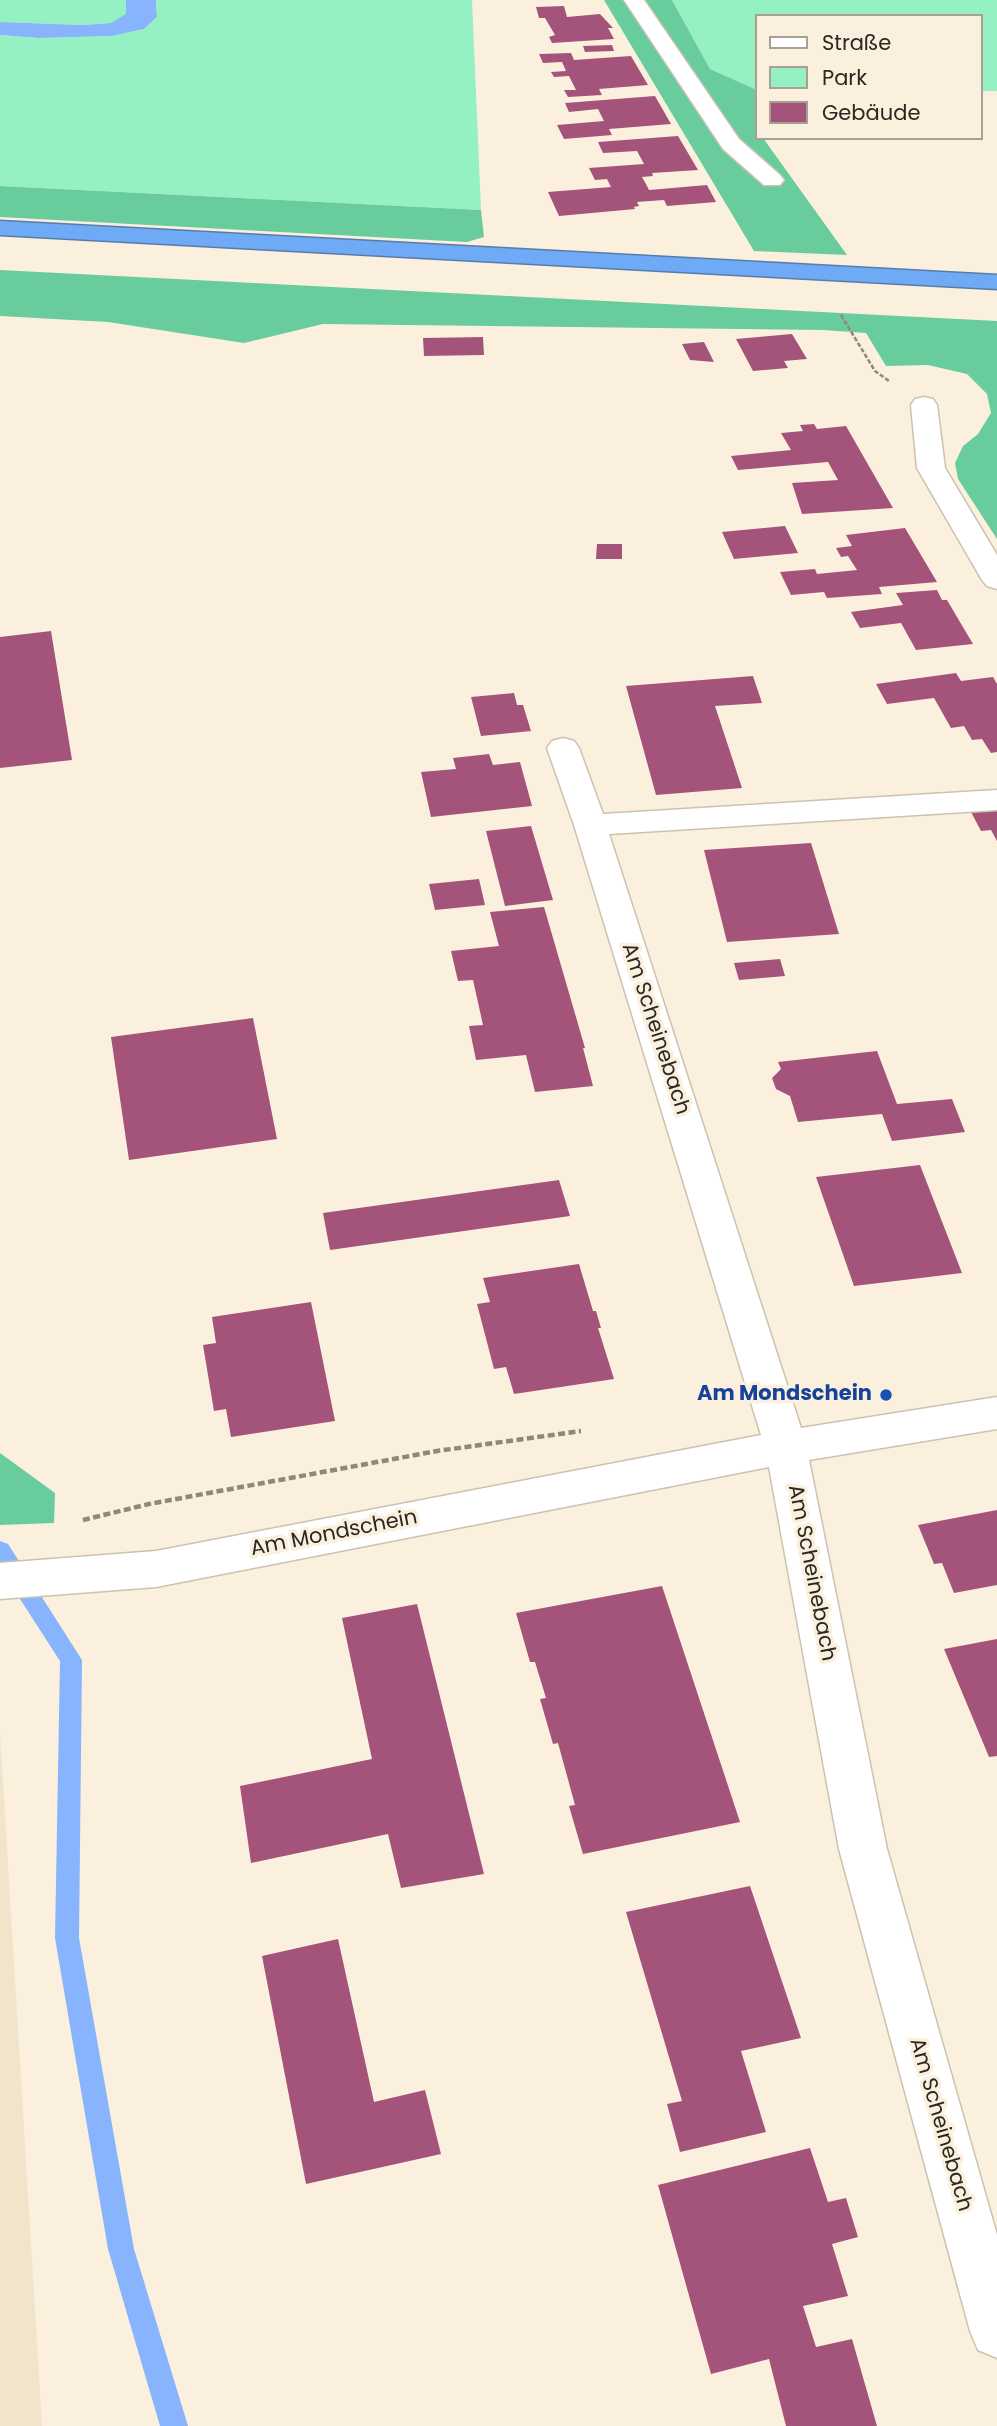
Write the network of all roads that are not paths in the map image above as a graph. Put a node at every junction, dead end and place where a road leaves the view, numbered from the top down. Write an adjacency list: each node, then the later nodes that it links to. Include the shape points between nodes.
1 (634, 0): 2 (street, via 731,144)
2 (772, 180)
3 (0, 228): 5 (highway)
4 (0, 247): 6 (highway)
5 (997, 282)
6 (997, 301)
7 (924, 405): 8 (street, via 931,468)
8 (997, 580)
9 (563, 748): 11 (street, Am Scheinebach)
10 (997, 800): 11 (street)
11 (590, 825): 13 (street, Am Scheinebach)
12 (997, 1413): 13 (street, Am Mondschein)
13 (786, 1447): 14 (street, Am Mondschein, via 156,1569); 15 (street, Am Scheinebach, via 863,1849)
14 (0, 1581)
15 (997, 2330)

